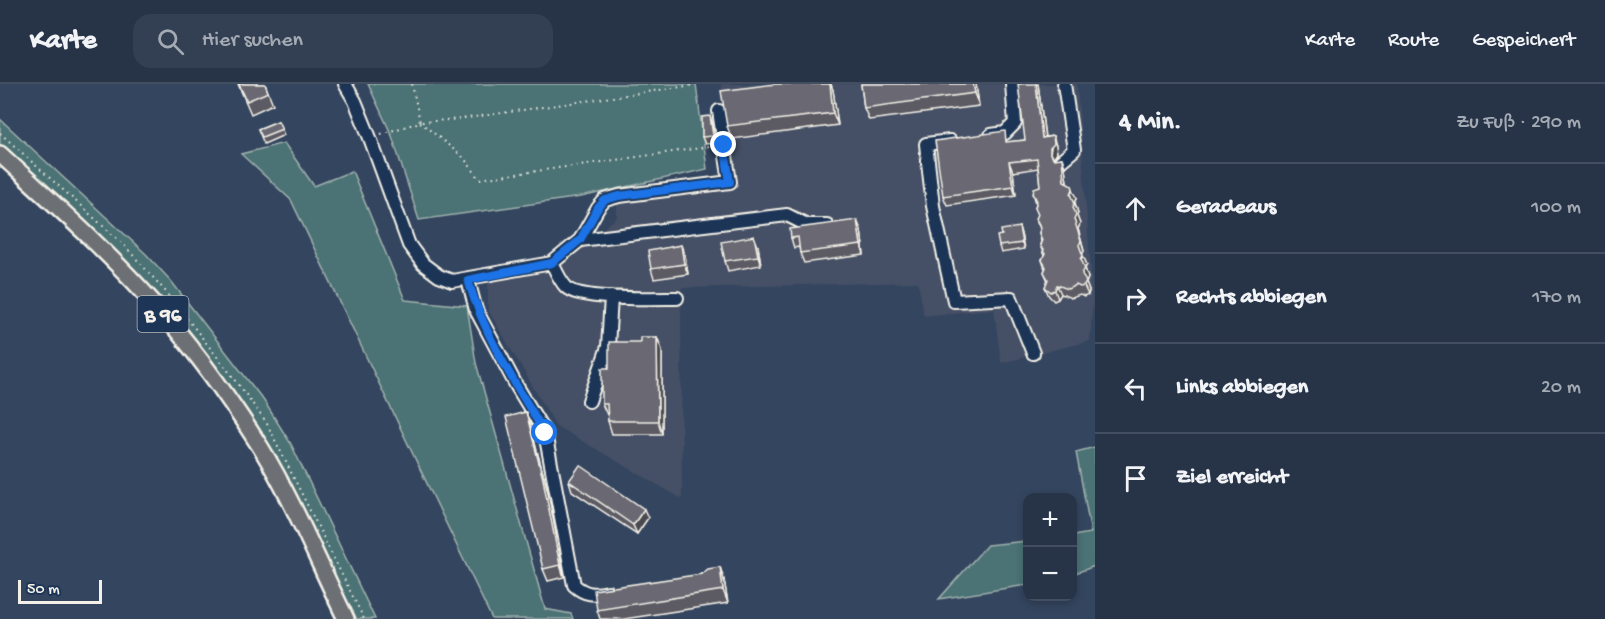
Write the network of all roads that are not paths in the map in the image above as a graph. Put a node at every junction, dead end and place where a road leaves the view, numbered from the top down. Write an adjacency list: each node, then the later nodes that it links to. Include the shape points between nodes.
1 (345, 84): 12 (street, via 370,138 409,245 423,264 439,276 452,281)
2 (1012, 84): 5 (street, via 1015,123 1005,133)
3 (1064, 84): 8 (street, via 1074,150)
4 (719, 111): 10 (street, via 730,182 605,200)
5 (983, 136)
6 (960, 139): 15 (street, via 926,144 933,206 954,301 1011,298)
7 (0, 154): 18 (main road, B 96, via 110,257 203,363 262,450)
8 (1061, 161)
9 (827, 225): 10 (street, via 807,225 787,215)
10 (580, 240): 11 (street)
11 (552, 263): 12 (street); 13 (street, via 566,288)
12 (468, 280): 17 (street, via 476,310 545,433 574,585 583,593 594,595)
13 (611, 297): 14 (street); 16 (street, via 608,347)
14 (677, 298)
15 (1033, 353)
16 (589, 401)
17 (616, 591)
18 (346, 619)

